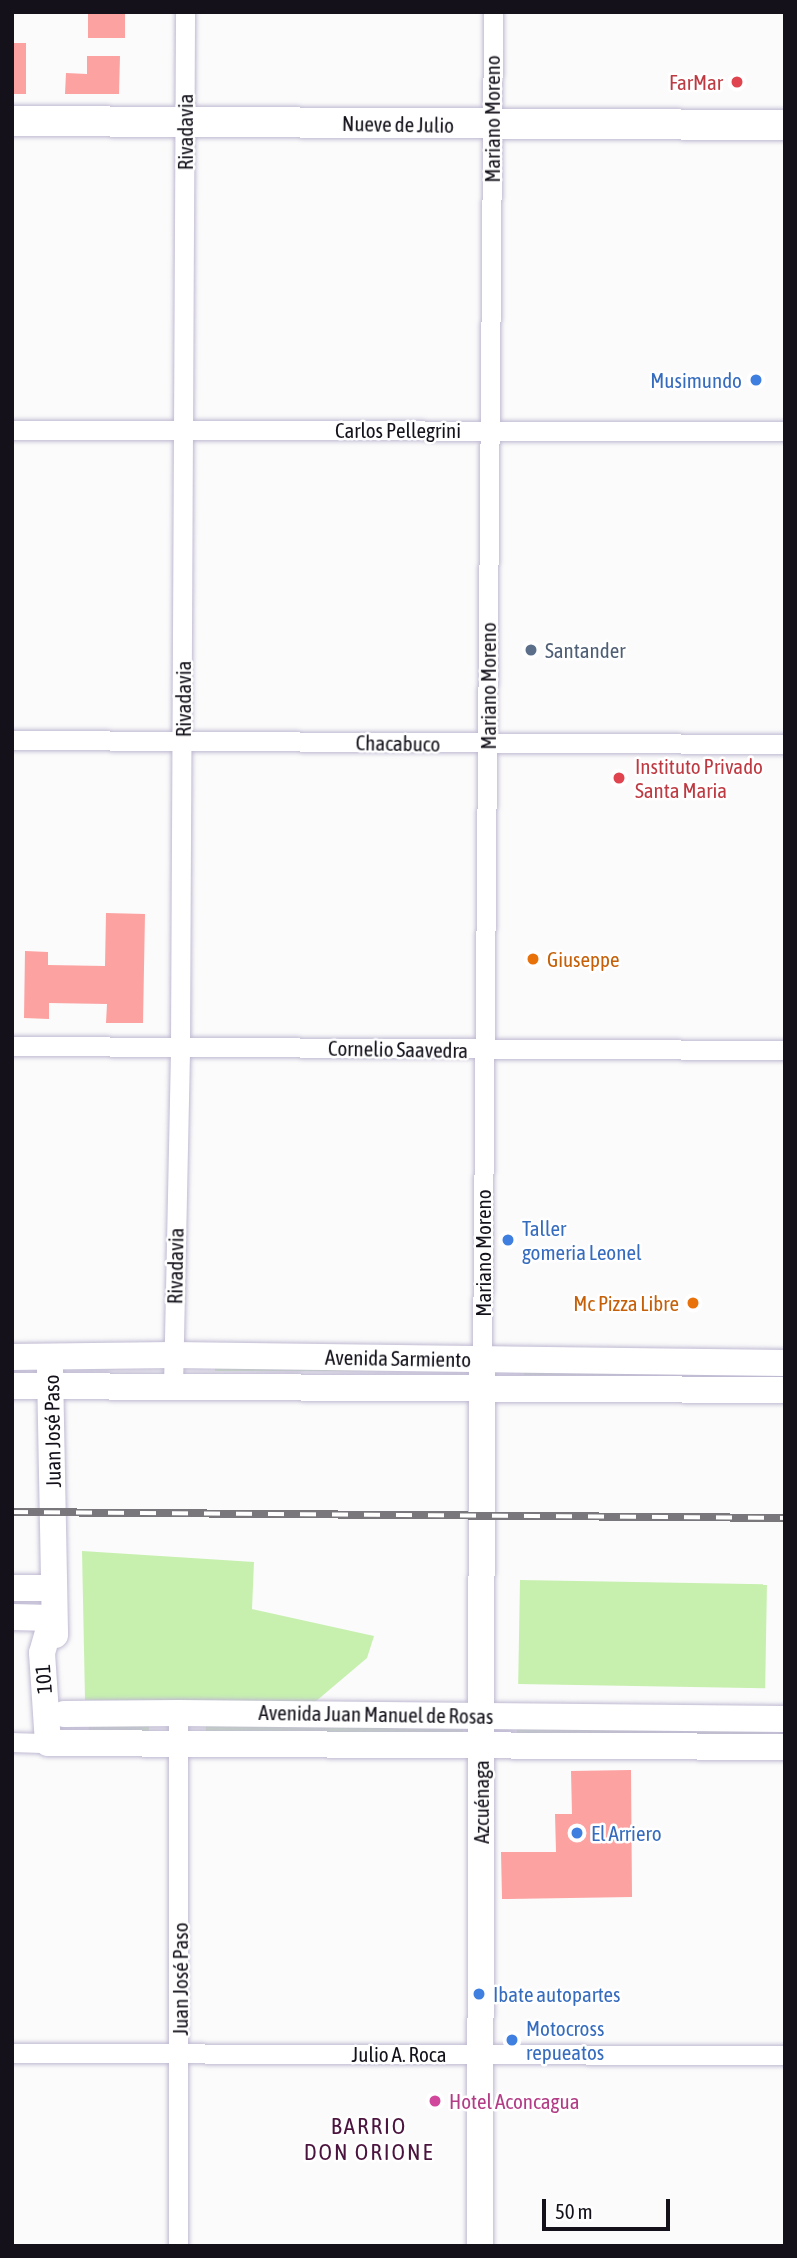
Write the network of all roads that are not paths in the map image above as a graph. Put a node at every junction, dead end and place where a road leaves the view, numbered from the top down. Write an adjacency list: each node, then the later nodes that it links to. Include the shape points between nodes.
1 (186, 12): 4 (street, Rivadavia)
2 (493, 12): 5 (street, Mariano Moreno)
3 (12, 121): 4 (main road, Nueve de Julio)
4 (186, 122): 5 (main road, Nueve de Julio); 9 (street, Rivadavia)
5 (492, 125): 6 (main road, Nueve de Julio); 7 (street, Mariano Moreno)
6 (785, 125)
7 (490, 429): 9 (street, Carlos Pellegrini); 10 (street, Carlos Pellegrini); 13 (street, Mariano Moreno)
8 (12, 430): 9 (street, Carlos Pellegrini)
9 (183, 431): 12 (street, Rivadavia)
10 (785, 431)
11 (12, 740): 12 (street, Chacabuco)
12 (183, 740): 13 (street, Chacabuco); 15 (street, Rivadavia)
13 (488, 744): 14 (street, Chacabuco); 17 (street, Mariano Moreno)
14 (785, 744)
15 (180, 1045): 16 (street, Cornelio Saavedra); 17 (street, Cornelio Saavedra); 19 (street, Rivadavia)
16 (12, 1046)
17 (485, 1050): 18 (street, Cornelio Saavedra); 22 (street, Mariano Moreno)
18 (785, 1050)
19 (173, 1355): 21 (main road, Avenida Sarmiento); 22 (main road, Avenida Sarmiento); 26 (street, Rivadavia)
20 (12, 1357): 21 (main road, Avenida Sarmiento)
21 (50, 1357): 25 (main road, Juan José Paso)
22 (482, 1359): 23 (main road, Avenida Sarmiento); 27 (main road, Azcuénaga)
23 (785, 1363)
24 (12, 1386): 25 (main road, Avenida Sarmiento)
25 (49, 1386): 26 (main road, Avenida Sarmiento); 30 (main road, Juan José Paso)
26 (173, 1386): 27 (main road, Avenida Sarmiento)
27 (483, 1388): 28 (main road, Avenida Sarmiento); 35 (main road, Azcuénaga)
28 (785, 1390)
29 (12, 1588): 30 (main road)
30 (53, 1588): 32 (main road)
31 (12, 1617): 32 (main road)
32 (52, 1618): 34 (main road); 38 (main road, 101, via 42,1653)
33 (178, 1713): 34 (main road, Avenida Juan Manuel de Rosas); 35 (main road, Avenida Juan Manuel de Rosas); 39 (street, Juan José Paso)
34 (64, 1714): 38 (main road)
35 (482, 1716): 36 (main road, Avenida Juan Manuel de Rosas); 40 (main road, Azcuénaga)
36 (785, 1719)
37 (12, 1742): 38 (street)
38 (57, 1743): 39 (main road, Avenida Juan Manuel de Rosas)
39 (179, 1744): 40 (main road, Avenida Juan Manuel de Rosas); 43 (street, Juan José Paso)
40 (482, 1745): 41 (main road, Avenida Juan Manuel de Rosas); 44 (main road, Azcuénaga)
41 (785, 1747)
42 (12, 2053): 43 (street, Julio A. Roca)
43 (180, 2053): 44 (street, Julio A. Roca); 46 (street, Juan José Paso)
44 (480, 2054): 45 (street, Julio A. Roca); 47 (main road, Azcuénaga)
45 (785, 2055)
46 (178, 2246)
47 (480, 2246)

